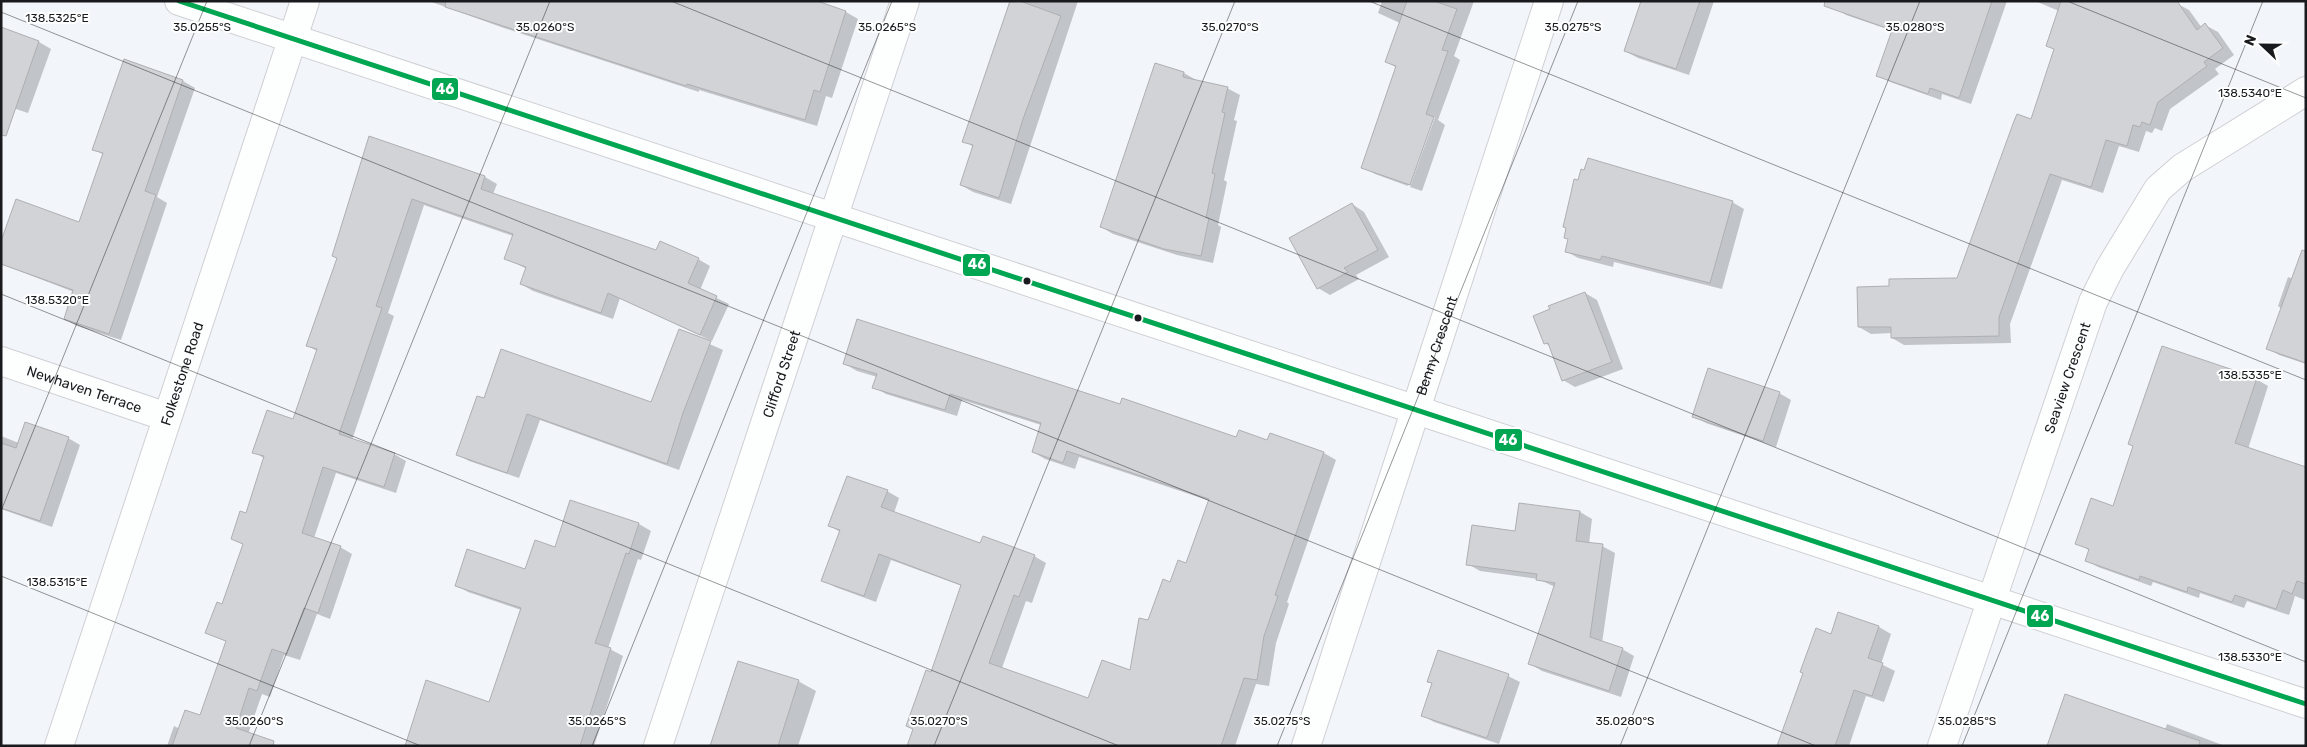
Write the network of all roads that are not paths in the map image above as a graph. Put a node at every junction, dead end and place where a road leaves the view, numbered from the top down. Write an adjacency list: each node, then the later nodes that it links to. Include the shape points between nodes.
1 (179, 1): 5 (street)
2 (305, 1): 5 (street, Folkestone Road)
3 (905, 1): 7 (street, Clifford Street)
4 (1549, 1): 9 (street, Benny Crescent)
5 (293, 39): 7 (street); 10 (street, Folkestone Road)
6 (2306, 91): 11 (street, Seaview Crescent, via 2182,168 2158,189 2142,212 2093,302)
7 (834, 218): 9 (street); 14 (street, Clifford Street)
8 (1, 361): 10 (street, Newhaven Terrace)
9 (1415, 408): 11 (street); 15 (street, Benny Crescent)
10 (168, 417): 13 (street, Folkestone Road)
11 (1991, 600): 12 (street); 16 (street, Seaview Crescent)
12 (2306, 704)
13 (59, 746)
14 (658, 746)
15 (1306, 746)
16 (1942, 746)

